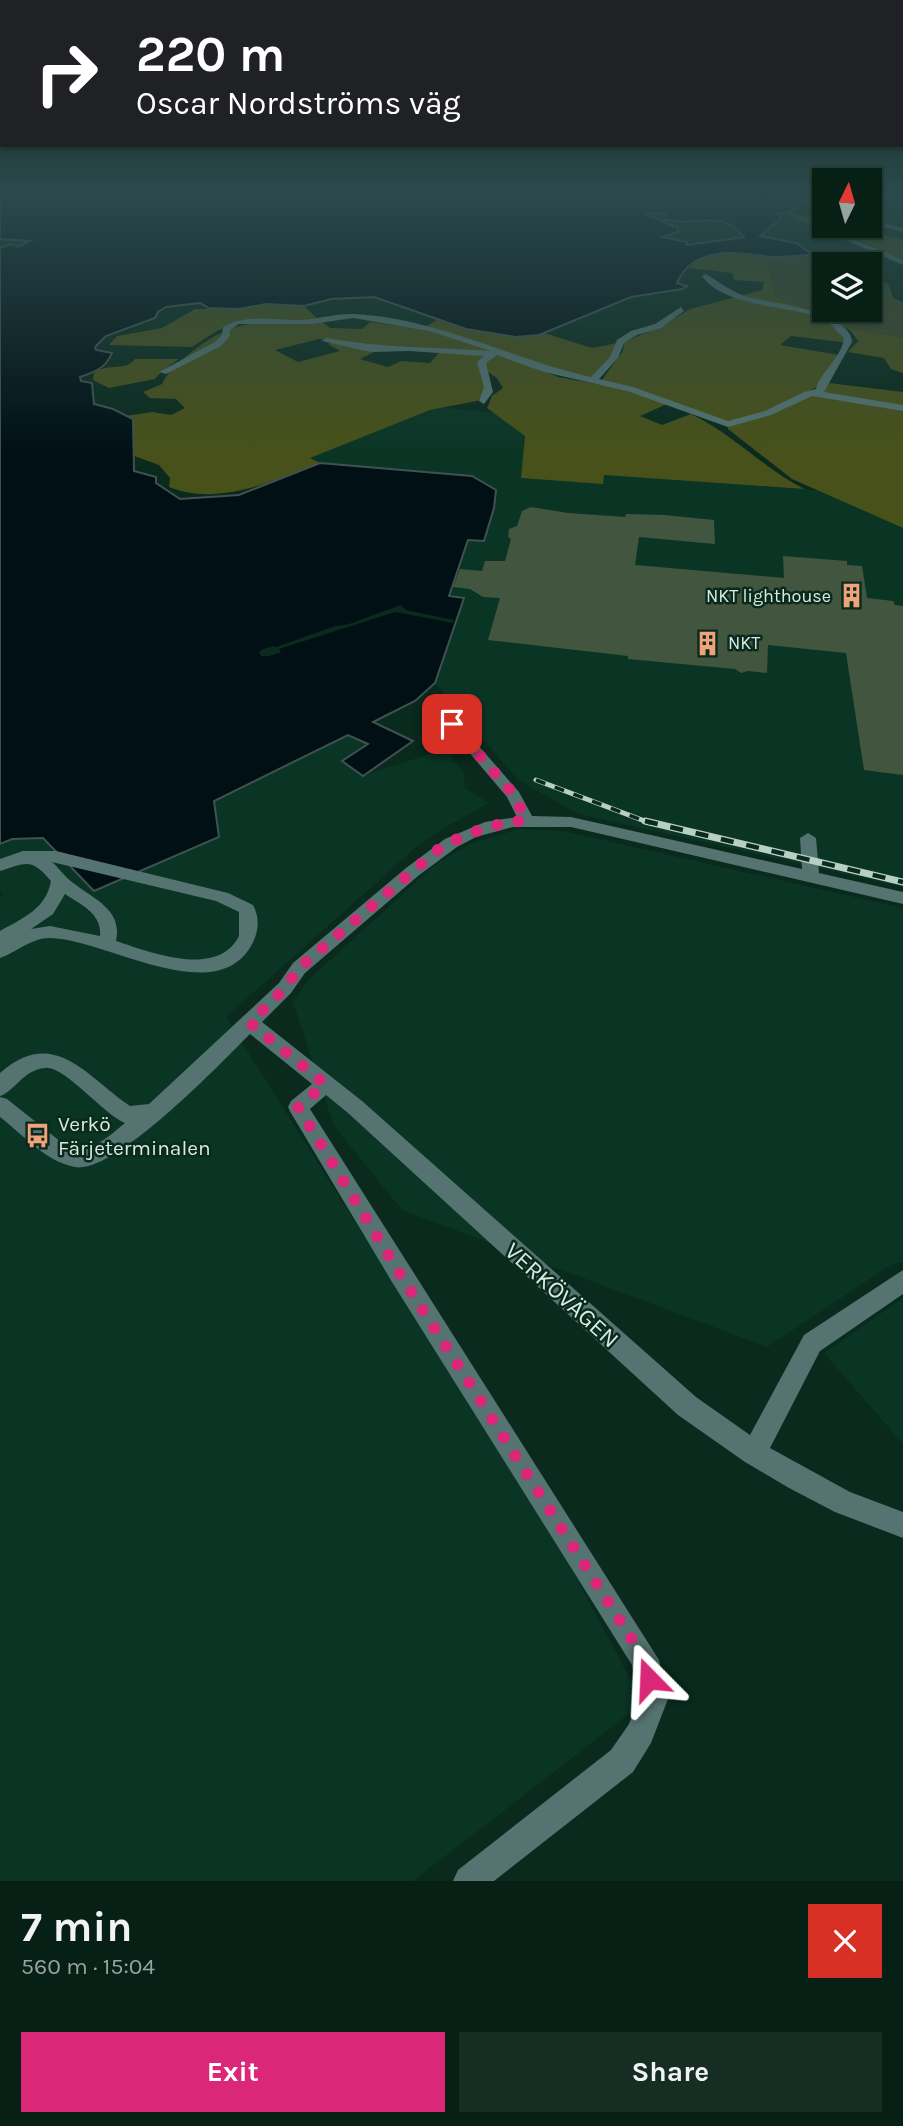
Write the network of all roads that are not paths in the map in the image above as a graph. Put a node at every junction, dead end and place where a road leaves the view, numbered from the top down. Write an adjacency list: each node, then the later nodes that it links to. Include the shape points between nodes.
1 (709, 280): 7 (street, via 743,298 824,316 848,337 833,371 820,391)
2 (681, 309): 6 (street, via 658,326 620,342 620,350)
3 (326, 341): 4 (street, via 372,349)
4 (494, 353): 5 (street, via 454,334 361,317 248,321 232,324 218,344); 6 (street); 8 (street, via 481,362 490,389)
5 (163, 372)
6 (594, 379): 7 (street, via 728,425)
7 (813, 393): 9 (street)
8 (484, 401)
9 (903, 408)
10 (452, 724): 11 (street, via 514,795)
11 (526, 820): 15 (street, via 571,822); 20 (street, via 491,825 439,849 299,968)
12 (808, 838): 15 (street)
13 (23, 857): 14 (street); 16 (street, via 37,859 53,870); 18 (street, via 56,856 185,886 247,909 251,923 240,950 224,961 201,965 174,963)
14 (0, 865)
15 (811, 876): 17 (street)
16 (59, 881): 18 (street, via 101,912 108,923); 19 (street, via 59,893 50,910)
17 (903, 898)
18 (106, 945): 19 (street, via 51,932)
19 (2, 946)
20 (250, 1023): 21 (street, VERKÖVÄGEN); 24 (street)
21 (325, 1084): 26 (street, VERKÖVÄGEN, via 687,1406); 28 (street, via 298,1107 645,1660 653,1699 641,1733 622,1762)
22 (0, 1088): 24 (street, via 17,1070 52,1060 127,1115)
23 (0, 1105): 24 (street, via 59,1152 77,1159 105,1151)
24 (154, 1112)
25 (903, 1281): 26 (street, via 812,1343)
26 (754, 1453): 27 (street, VERKÖVÄGEN, via 844,1503)
27 (903, 1525)
28 (469, 1881)

